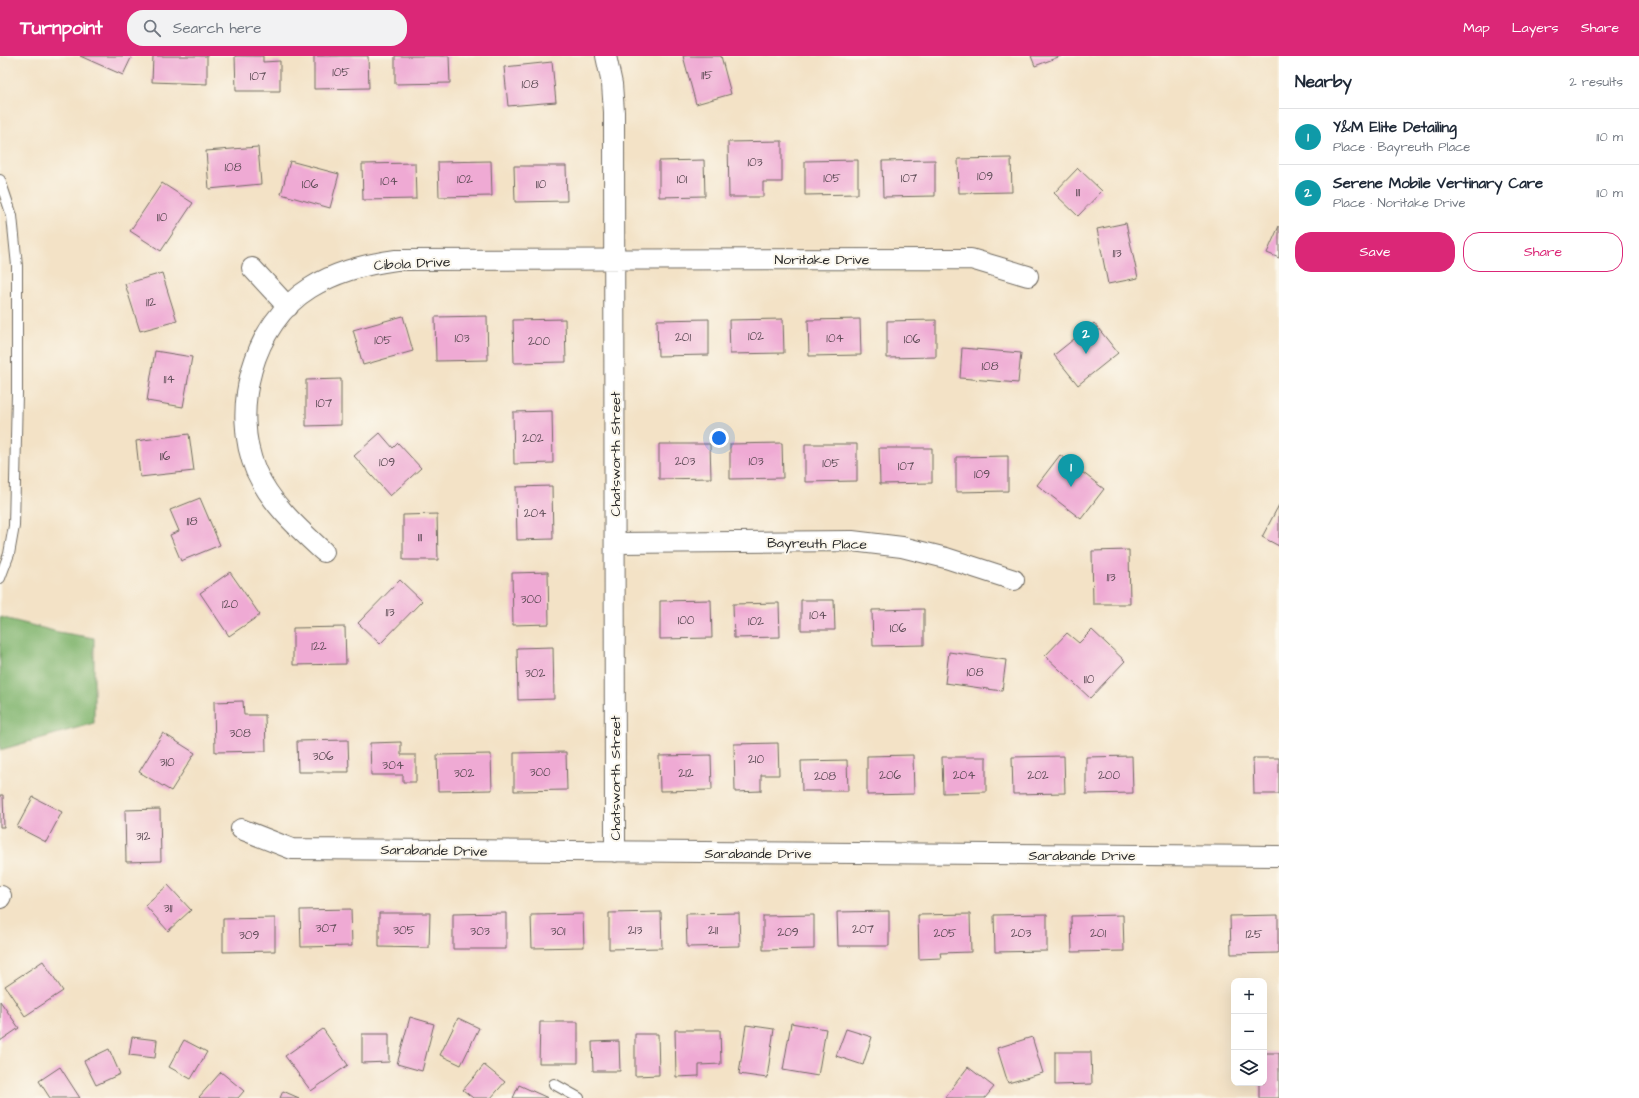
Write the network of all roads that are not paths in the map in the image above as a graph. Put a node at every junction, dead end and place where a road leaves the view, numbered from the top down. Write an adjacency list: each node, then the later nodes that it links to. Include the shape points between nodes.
1 (606, 56): 3 (street, Chatsworth Street, via 614,112)
2 (0, 180): 9 (lane, via 12,216 17,266 14,526 9,554)
3 (614, 260): 5 (street, Noritake Drive, via 971,259); 6 (street, Cibola Drive, via 396,260 370,264 333,276 310,288); 7 (street, Chatsworth Street)
4 (252, 268): 6 (street)
5 (1028, 276)
6 (288, 307): 8 (street, Cibola Drive, via 270,328 254,363 246,391 245,418 256,471 270,495 287,518)
7 (616, 543): 10 (street, Bayreuth Place, via 852,541 902,547); 12 (street, Chatsworth Street)
8 (324, 552)
9 (0, 578)
10 (1014, 580)
11 (241, 830): 12 (street, Sarabande Drive, via 292,849)
12 (615, 852): 13 (street, Sarabande Drive)
13 (1279, 856)
14 (554, 1084): 15 (lane)
15 (579, 1098)

